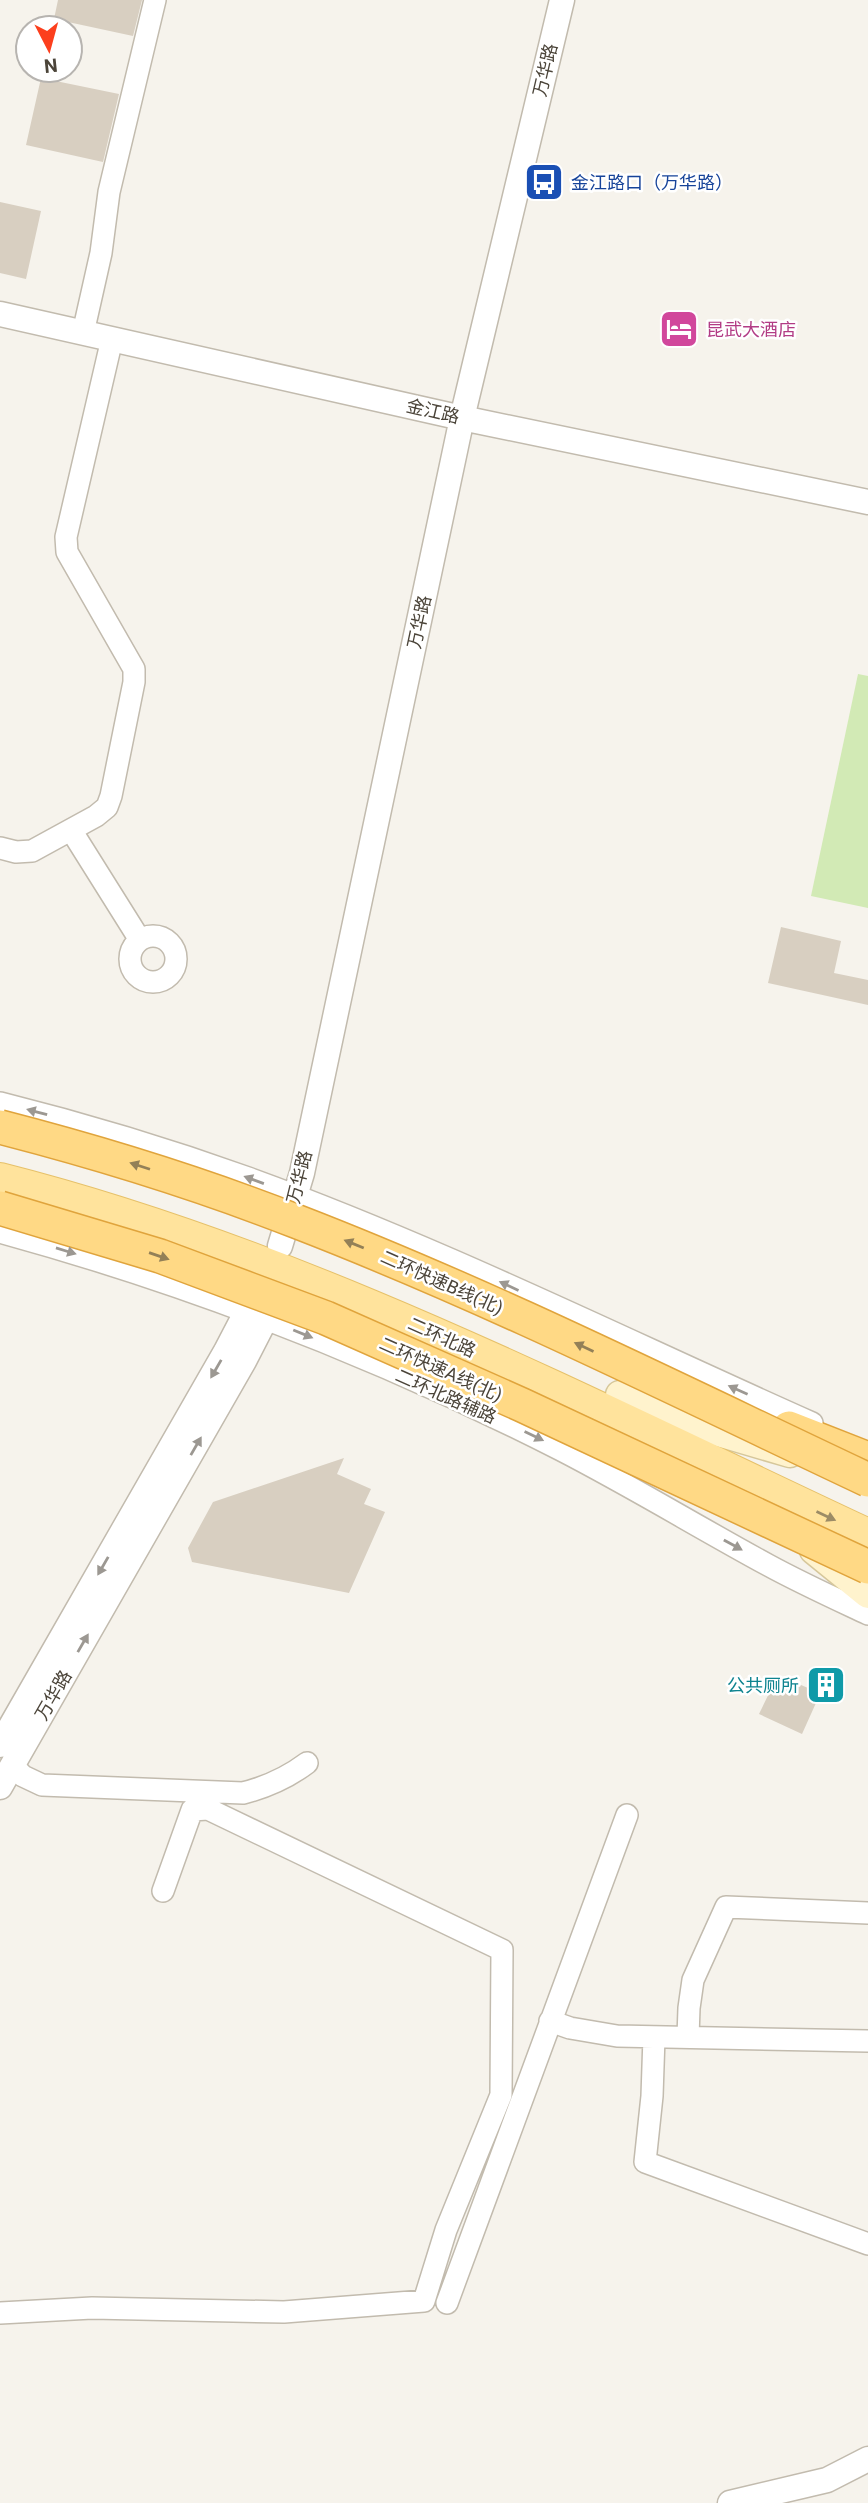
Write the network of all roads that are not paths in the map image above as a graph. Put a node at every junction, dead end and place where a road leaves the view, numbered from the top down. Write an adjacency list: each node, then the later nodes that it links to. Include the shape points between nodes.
1 (155, 0): 4 (street, via 108,192 101,253)
2 (562, 0): 6 (street, 万华路)
3 (0, 314): 4 (street, 金江路)
4 (83, 333): 5 (street, 金江路)
5 (112, 339): 6 (street, 金江路); 8 (street, via 66,544 134,669 134,682 107,807)
6 (462, 418): 7 (street, 金江路); 15 (street, 万华路)
7 (868, 502)
8 (71, 830): 9 (street, via 32,852); 10 (street)
9 (0, 848)
10 (141, 940)
11 (0, 1103): 15 (street, one-way to 11, via 138,1141)
12 (0, 1127): 20 (highway, 二环快速B线(北), one-way to 12, bridge, via 418,1271 297,1221 131,1163)
13 (0, 1156): 18 (main road, 二环北路, via 123,1191)
14 (0, 1179): 18 (main road, 二环北路)
15 (296, 1196): 18 (street, 万华路); 21 (street, one-way to 15, via 439,1255)
16 (0, 1208): 20 (highway, 二环快速A线(北), one-way to 20, bridge, via 108,1239 268,1295 441,1368)
17 (0, 1232): 19 (street, 二环北路辅路, one-way to 19, via 127,1269)
18 (279, 1261): 19 (street, 万华路); 20 (main road, 二环北路, via 407,1297)
19 (258, 1316): 30 (street, 二环北路辅路, one-way to 30, via 536,1437); 31 (street, 万华路)
20 (616, 1405): 22 (highway, bridge); 23 (main road); 24 (highway, 二环快速B线(北), bridge); 25 (main road, 二环北路); 28 (highway, 二环快速A线(北), bridge); 29 (highway, bridge)
21 (868, 1448)
22 (868, 1459)
23 (868, 1471)
24 (868, 1479)
25 (788, 1486): 26 (main road, 二环北路); 27 (main road, 二环北路, one-way to 27)
26 (868, 1511)
27 (868, 1535)
28 (868, 1567)
29 (868, 1592)
30 (868, 1614)
31 (4, 1752): 32 (street, via 23,1776 42,1785 243,1793 265,1788); 33 (street, 万华路)
32 (307, 1763)
33 (0, 1787)
34 (627, 1815): 37 (street)
35 (163, 1891): 43 (street, via 192,1810 208,1809 502,1950 501,2095 446,2230 424,2301 284,2312 92,2308)
36 (868, 1913): 39 (street, via 726,1907 693,1980)
37 (550, 2021): 38 (street, via 617,2036); 42 (street)
38 (654, 2037): 39 (street); 41 (street, via 645,2162)
39 (688, 2037): 40 (street)
40 (868, 2041)
41 (868, 2244)
42 (447, 2303)
43 (0, 2313)
44 (868, 2459): 45 (street, via 827,2480)
45 (730, 2503)

